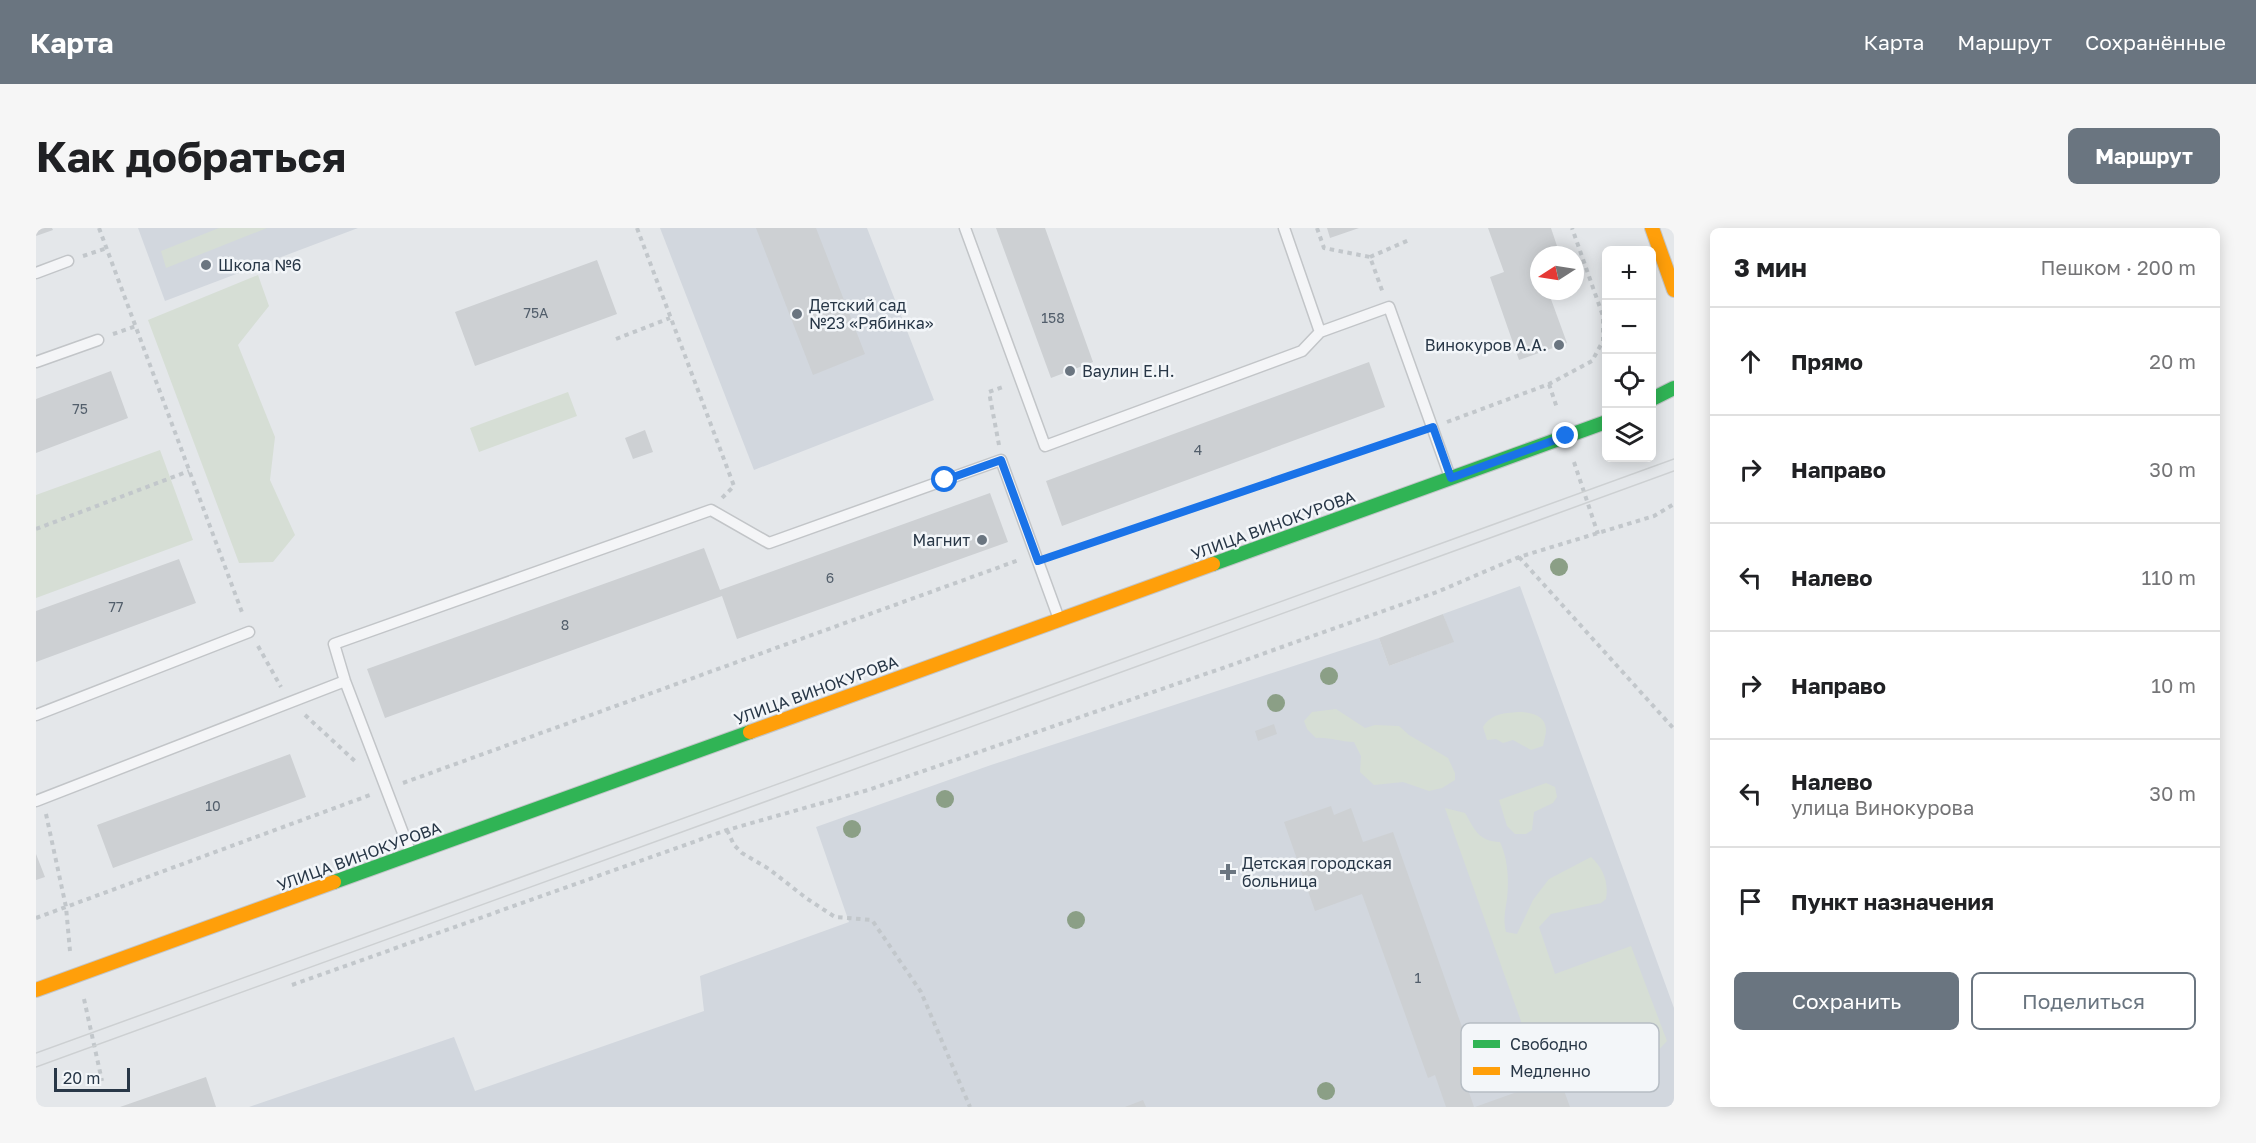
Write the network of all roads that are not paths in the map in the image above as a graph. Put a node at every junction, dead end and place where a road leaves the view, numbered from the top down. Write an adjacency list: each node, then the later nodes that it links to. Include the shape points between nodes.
1 (965, 228): 7 (lane, via 1045,446 1302,351)
2 (1284, 228): 7 (lane)
3 (1652, 228): 6 (main road)
4 (68, 261): 5 (lane)
5 (36, 273)
6 (1674, 290)
7 (1320, 332): 13 (lane, via 1389,307)
8 (98, 340): 9 (lane)
9 (36, 362)
10 (1674, 388): 11 (main road)
11 (1656, 397)
12 (1602, 423): 13 (main road, УЛИЦА ВИНОКУРОВА)
13 (1451, 478): 14 (main road, УЛИЦА ВИНОКУРОВА)
14 (1059, 620): 16 (lane, via 1001,460 769,543 711,510 334,644); 19 (main road, УЛИЦА ВИНОКУРОВА)
15 (249, 632): 17 (lane)
16 (345, 681): 18 (lane); 19 (lane)
17 (36, 715)
18 (40, 800)
19 (411, 854): 20 (main road, УЛИЦА ВИНОКУРОВА)
20 (36, 990)

